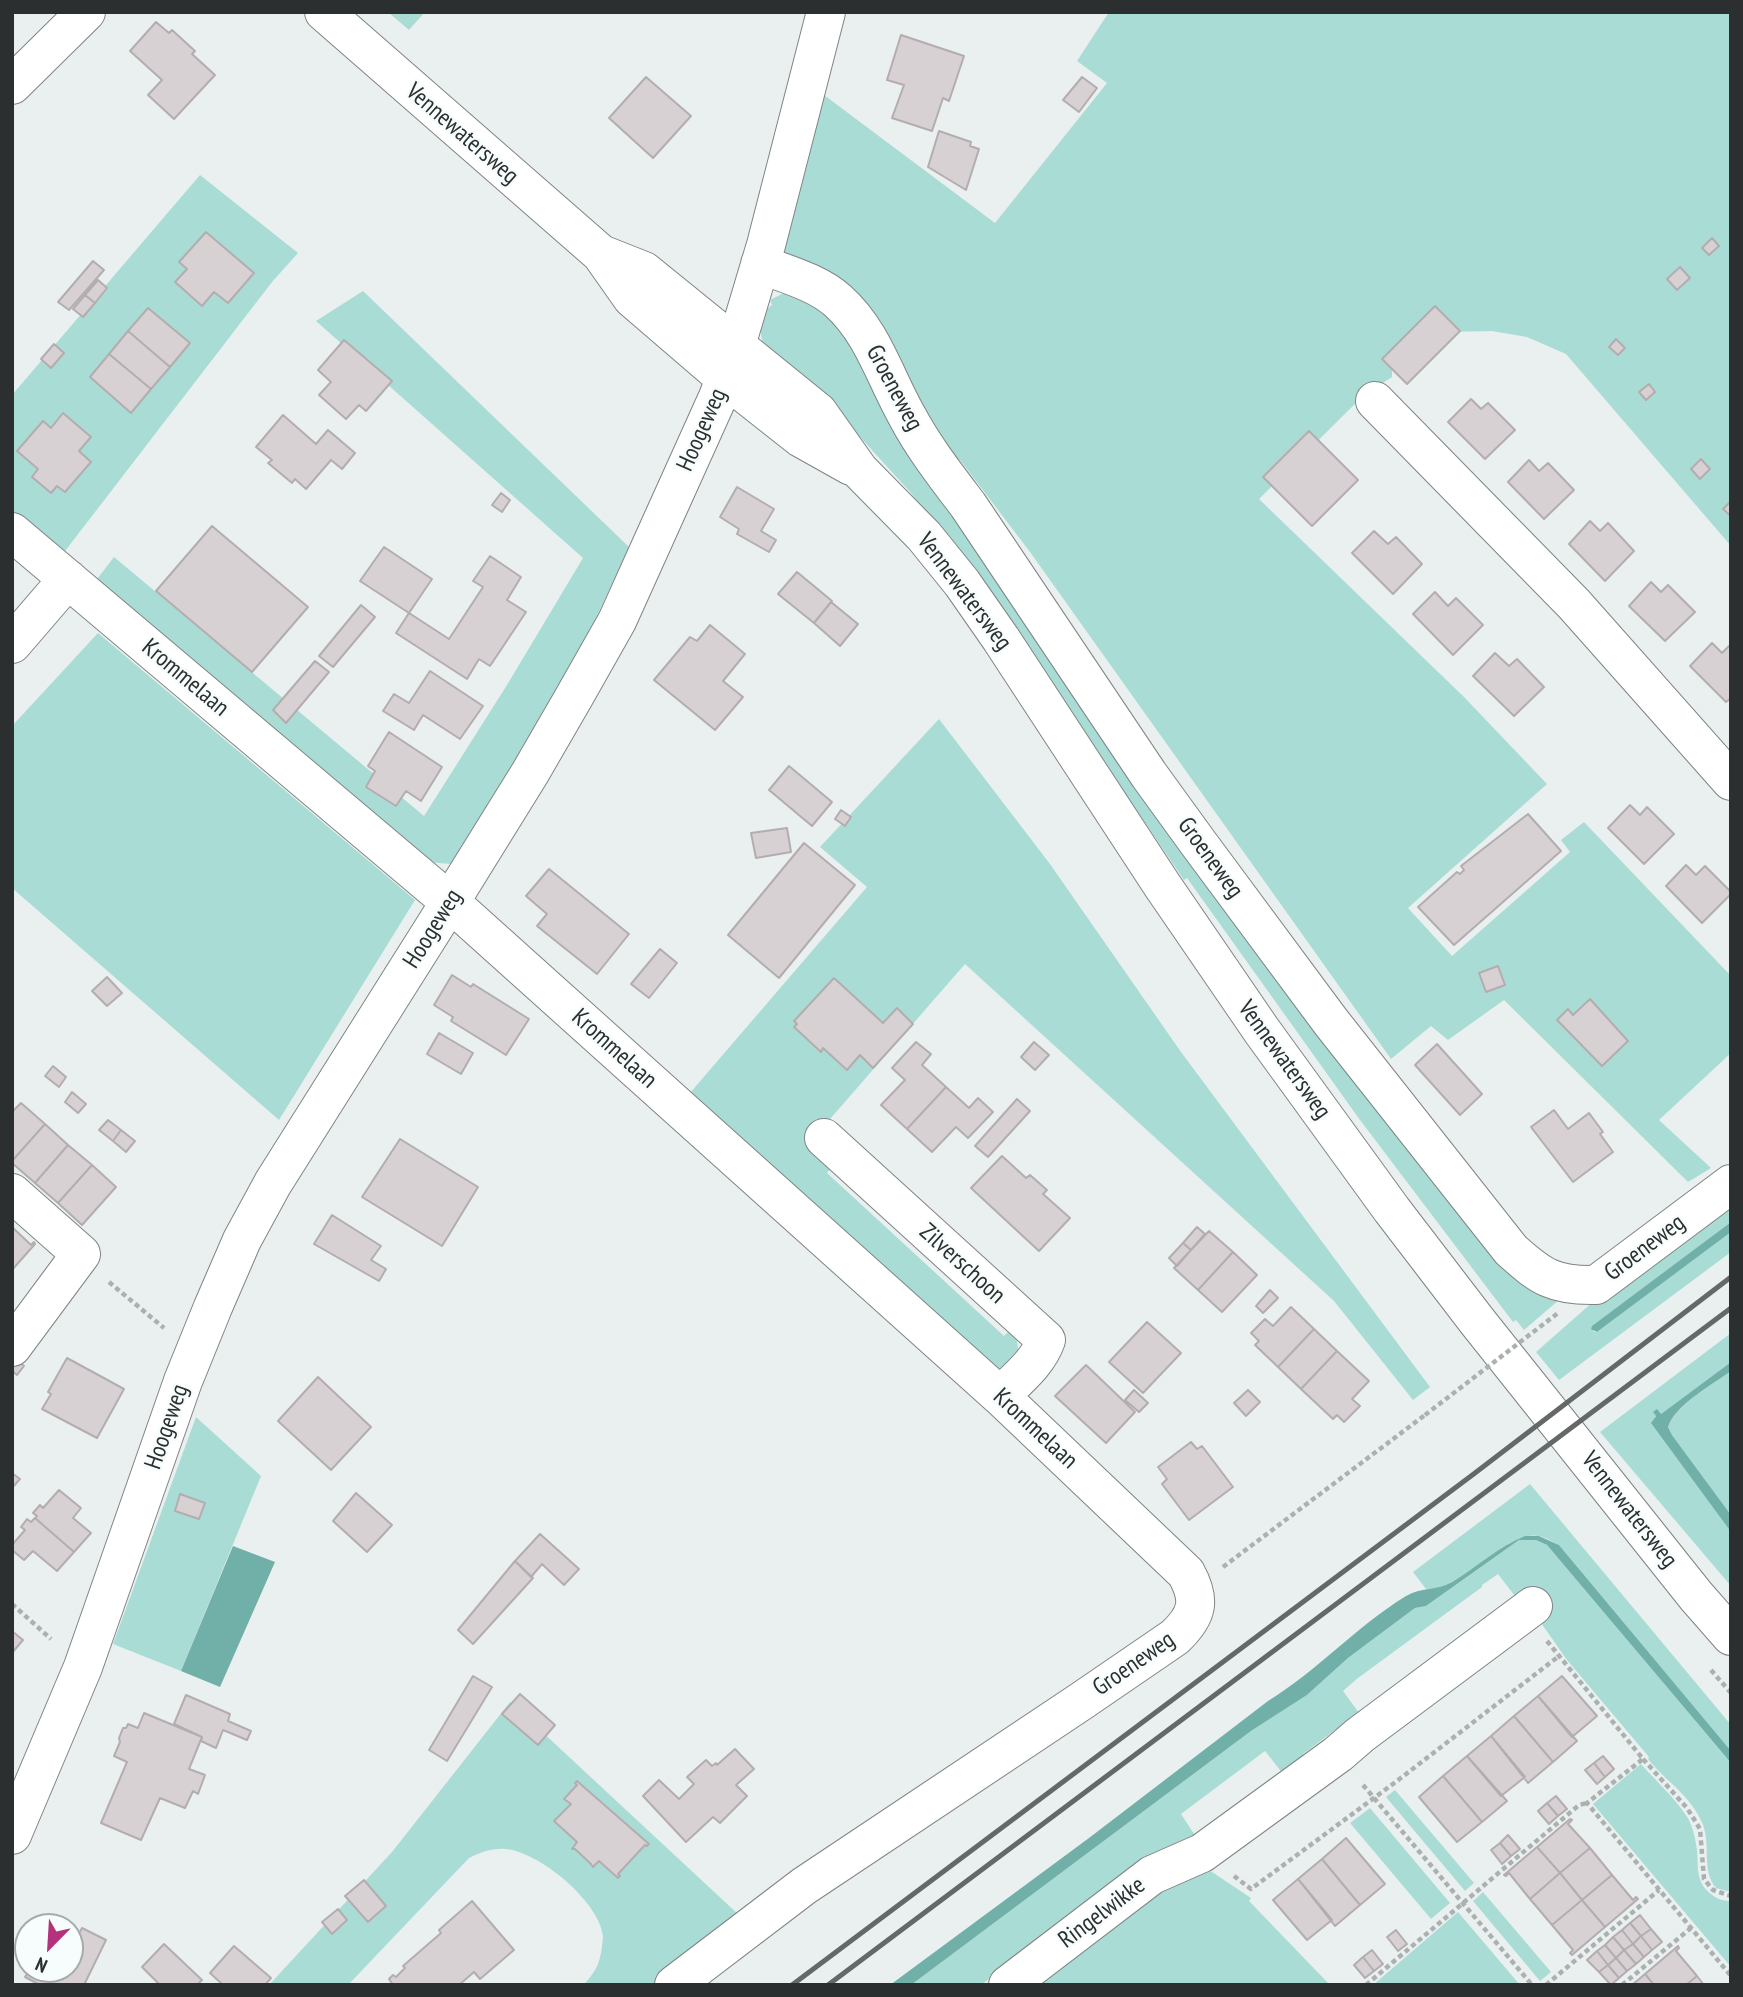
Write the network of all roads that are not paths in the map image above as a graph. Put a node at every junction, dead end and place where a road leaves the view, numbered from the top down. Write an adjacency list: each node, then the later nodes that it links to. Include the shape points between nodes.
1 (86, 12): 4 (street)
2 (324, 12): 6 (street, Vennewatersweg, via 601,254 644,271)
3 (826, 12): 5 (street, Hoogeweg)
4 (12, 85)
5 (760, 264): 6 (street, Hoogeweg); 14 (street, Groeneweg, via 824,291 858,324 936,464 1157,785 1331,1023 1511,1250 1549,1279 1595,1285)
6 (730, 363): 12 (street, Hoogeweg, via 617,621); 20 (street, Vennewatersweg, via 818,412 859,470 924,536 962,583 1262,1031 1392,1210)
7 (1375, 401): 11 (street, via 1574,604)
8 (12, 532): 9 (street, Krommelaan)
9 (68, 579): 10 (street); 12 (street, Krommelaan)
10 (12, 644)
11 (1731, 781)
12 (450, 902): 17 (street, Krommelaan); 21 (street, Hoogeweg, via 273,1183 243,1240 194,1354 83,1667)
13 (824, 1138): 17 (street, Zilverschoon, via 1046,1340 1032,1364)
14 (1731, 1184)
15 (12, 1193): 16 (street, via 81,1254)
16 (12, 1347)
17 (1000, 1396): 18 (street, Krommelaan, via 1186,1573)
18 (1195, 1588): 22 (street, Groeneweg, via 1193,1614 1175,1637 804,1886)
19 (1529, 1609): 23 (street, Ringelwikke, via 1202,1853 1152,1875)
20 (1731, 1636)
21 (12, 1835)
22 (674, 1985)
23 (1008, 1985)

